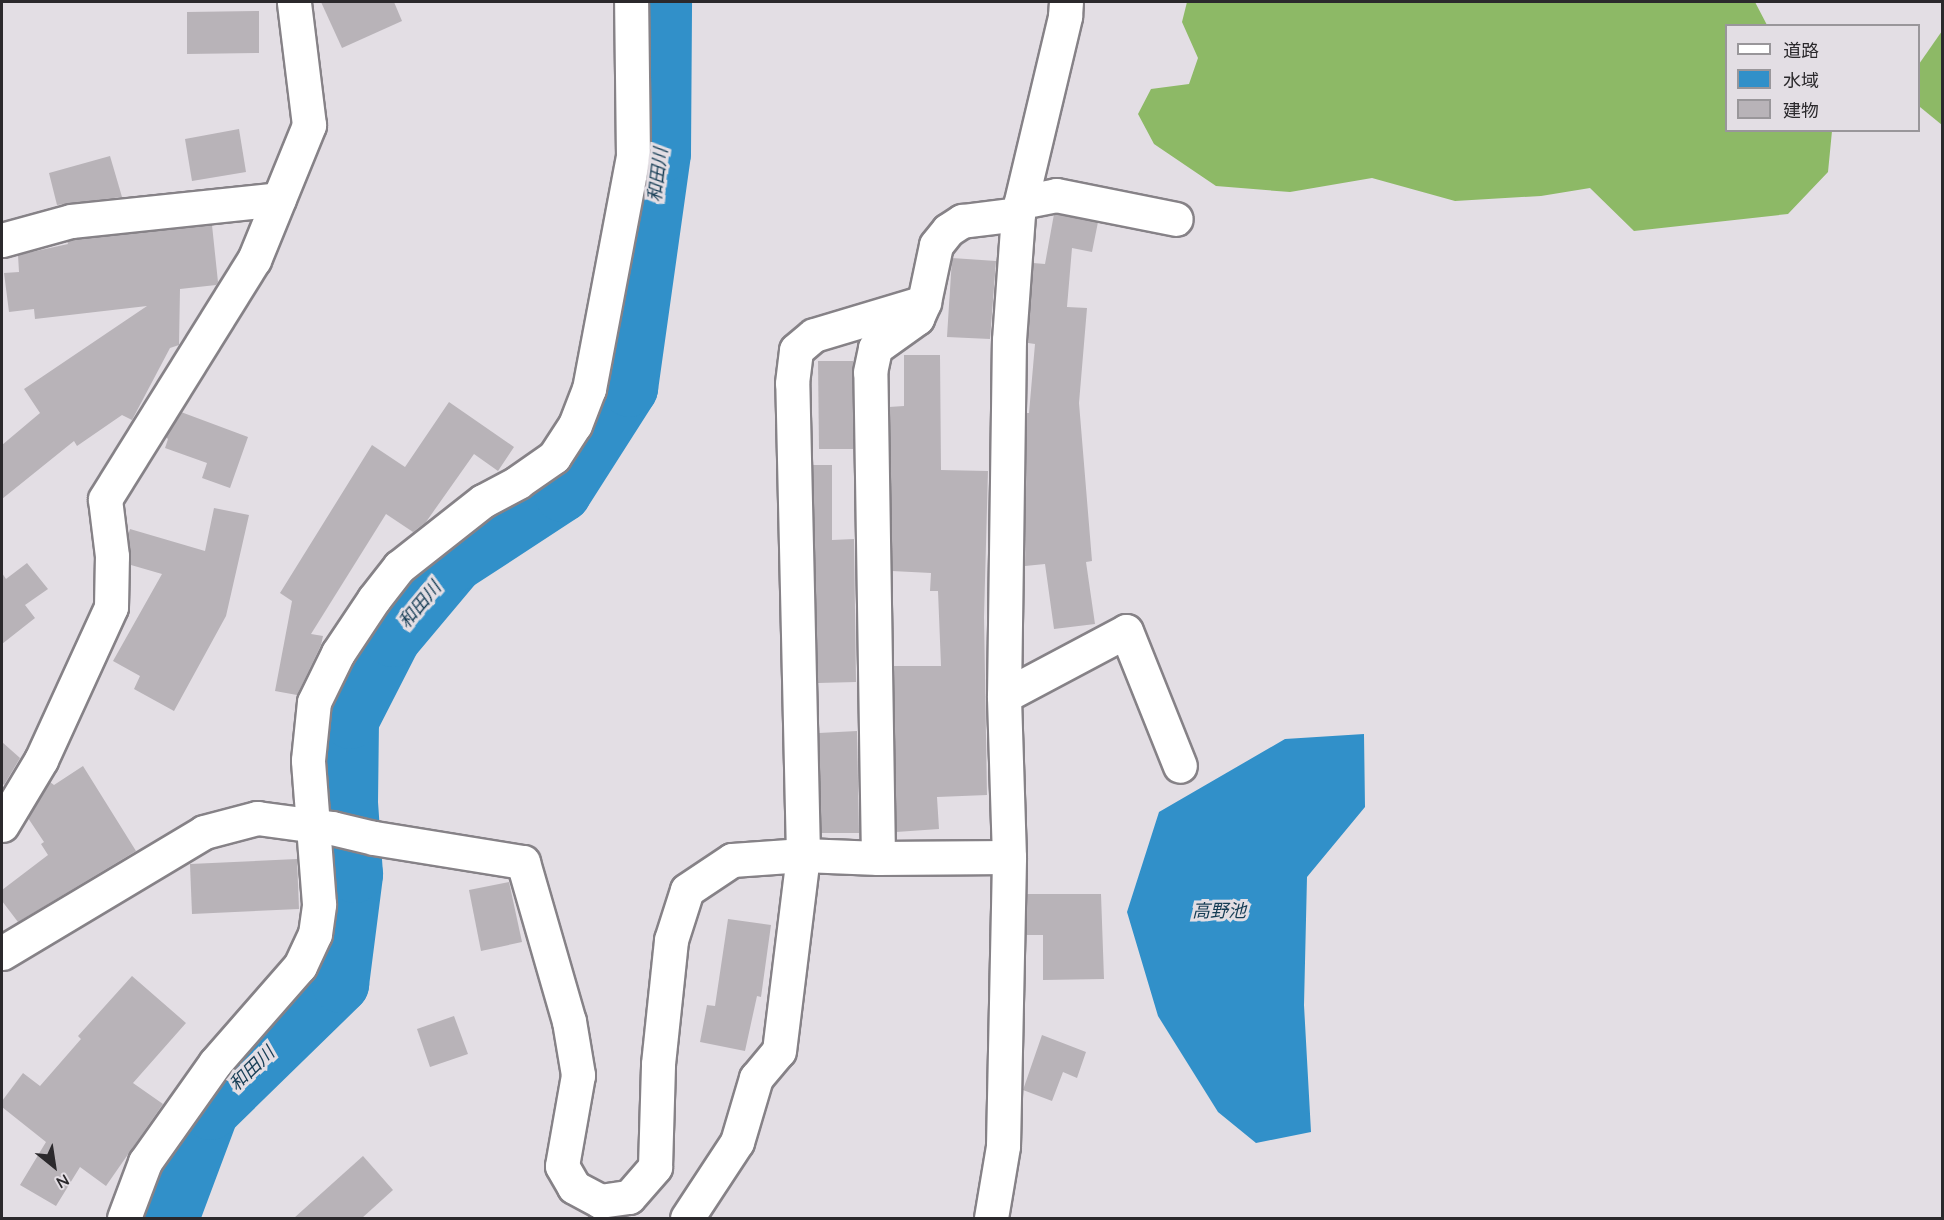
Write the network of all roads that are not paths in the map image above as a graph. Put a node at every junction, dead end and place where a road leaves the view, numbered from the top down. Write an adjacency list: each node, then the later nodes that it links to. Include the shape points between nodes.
1 (294, 2): 4 (street, via 309,125)
2 (631, 2): 12 (street, via 633,157 589,388 574,425 554,457 483,501 399,567 338,654 314,702 308,760)
3 (1066, 2): 5 (street)
4 (279, 199): 7 (street, via 71,221); 11 (street, via 254,260 105,500 112,556 111,607 41,760)
5 (1020, 208): 6 (street, via 1056,195); 8 (street, via 962,221 948,230 936,245); 9 (street, via 1009,340)
6 (1176, 219)
7 (2, 240)
8 (924, 302): 13 (street, via 814,335 796,350 792,382); 15 (street, via 917,318 875,348 870,372)
9 (1004, 696): 10 (street, via 1126,631); 14 (street)
10 (1180, 766)
11 (2, 825)
12 (323, 827): 13 (street, via 523,862 569,1021 578,1075 562,1166 574,1187 600,1201 629,1197 655,1167 658,1064 671,940 687,890 732,860); 16 (street, via 257,819 204,832); 17 (street, via 315,934 300,966 215,1064 145,1162)
13 (803, 855): 15 (street); 18 (street, via 779,1052 756,1078 737,1142)
14 (1009, 857): 15 (street); 19 (street, via 1003,1146)
15 (878, 858)
16 (2, 953)
17 (123, 1218)
18 (687, 1218)
19 (991, 1218)

